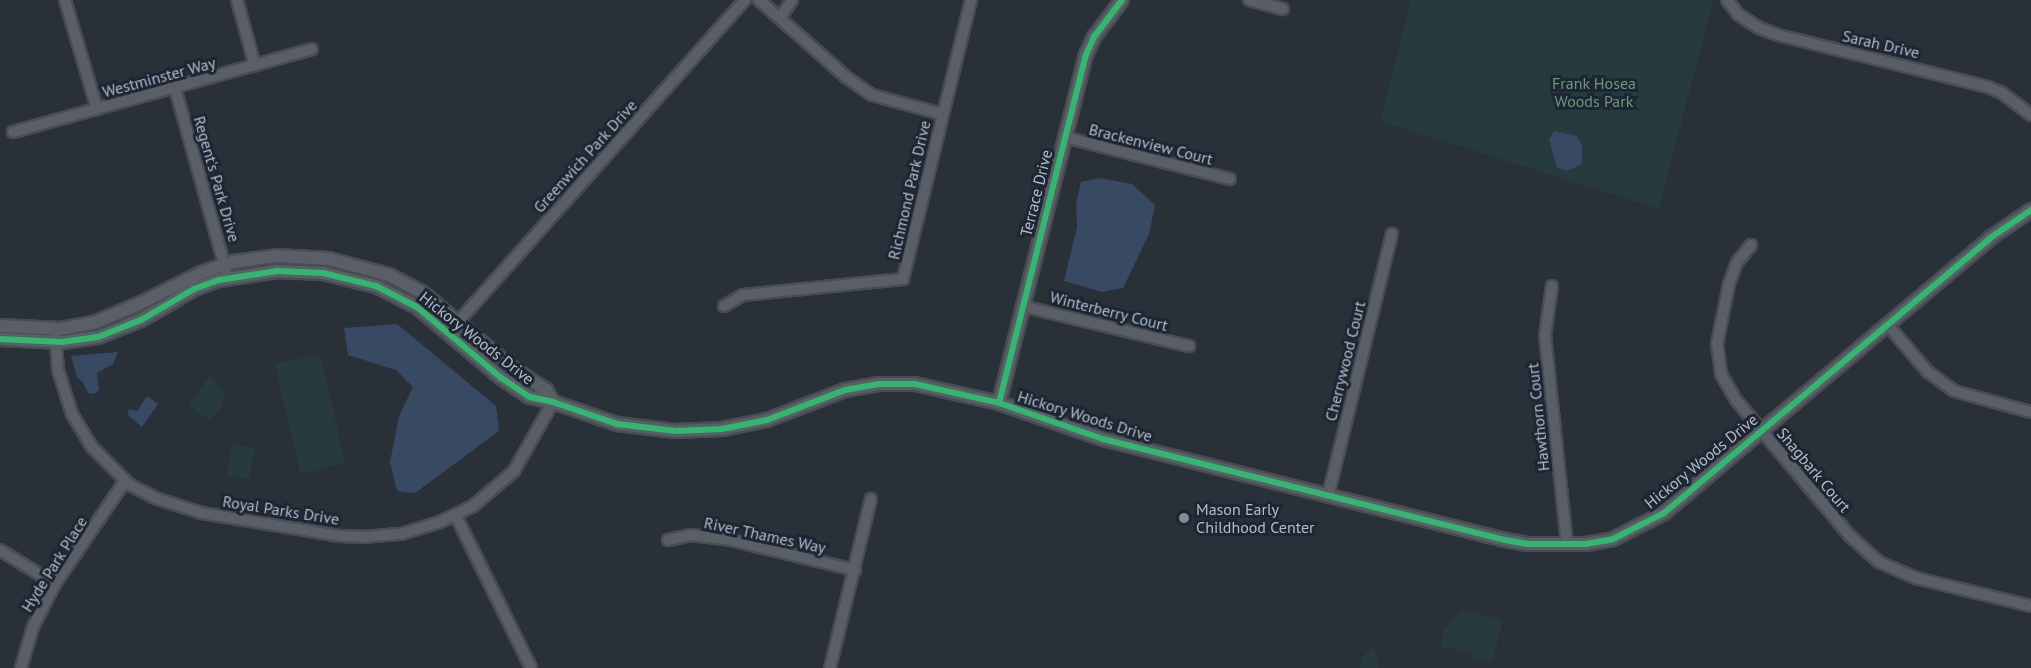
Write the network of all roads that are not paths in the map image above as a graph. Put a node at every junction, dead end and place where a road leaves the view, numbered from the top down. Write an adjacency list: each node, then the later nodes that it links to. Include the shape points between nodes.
1 (65, 0): 15 (street)
2 (237, 0): 13 (street)
3 (745, 0): 29 (street, Greenwich Park Drive)
4 (759, 0): 11 (street)
5 (792, 0): 11 (street)
6 (971, 0): 16 (street, Richmond Park Drive)
7 (1122, 0): 19 (street, Terrace Drive, via 1090,46)
8 (1249, 0): 10 (street)
9 (1727, 0): 17 (street, Sarah Drive, via 1756,27 1988,87)
10 (1283, 9)
11 (780, 18): 16 (street, via 872,95)
12 (312, 49): 13 (street, Westminster Way)
13 (255, 66): 14 (street, Westminster Way)
14 (175, 88): 15 (street, Westminster Way); 24 (street, Regent's Park Drive)
15 (97, 109): 18 (street, Westminster Way)
16 (942, 114): 27 (street, Richmond Park Drive, via 903,279 743,295)
17 (2031, 115)
18 (13, 132)
19 (1064, 137): 20 (street, Brackenview Court); 28 (street, Terrace Drive)
20 (1230, 179)
21 (2031, 210): 30 (street, Hickory Woods Drive, via 1990,238)
22 (1392, 234): 42 (street, Cherrywood Court)
23 (1751, 245): 40 (street, Shagbark Court, via 1737,262 1729,284 1717,352 1727,388)
24 (225, 265): 25 (street, Regent's Park Drive); 29 (street, Hickory Woods Drive, via 253,258 299,256 360,265 413,287); 32 (street, Hickory Woods Drive, via 180,282 118,314 81,326)
25 (228, 278): 33 (street, Hickory Woods Drive, via 300,271 354,279 397,295); 35 (street, Hickory Woods Drive, via 194,289 120,330)
26 (1552, 286): 46 (street, Hawthorn Court, via 1545,336)
27 (724, 306)
28 (1022, 306): 36 (street, Winterberry Court); 38 (street, Terrace Drive)
29 (458, 321): 33 (street, Greenwich Park Drive); 37 (street, Hickory Woods Drive, via 546,390)
30 (1887, 324): 39 (street, via 1922,366 1947,387 1969,397); 40 (street, Hickory Woods Drive)
31 (0, 327): 32 (street, Hickory Woods Drive)
32 (55, 329): 35 (street, Royal Parks Drive)
33 (449, 332): 37 (street, Hickory Woods Drive, via 512,386 540,401)
34 (0, 339): 35 (street, Hickory Woods Drive)
35 (56, 342): 41 (street, Royal Parks Drive, via 64,392 79,428 99,456)
36 (1189, 346)
37 (553, 402): 38 (street, Hickory Woods Drive, via 617,424 676,431 722,429 767,420 845,390 880,384 936,387); 44 (street, Royal Parks Drive, via 513,471 492,493)
38 (999, 403): 42 (street, Hickory Woods Drive, via 1103,439)
39 (2031, 412)
40 (1761, 430): 46 (street, Hickory Woods Drive, via 1664,513 1613,539); 50 (street, Shagbark Court, via 1850,536 1879,562 1916,578)
41 (125, 481): 44 (street, Royal Parks Drive, via 158,499 202,513 339,536 401,534); 49 (street, Hyde Park Place)
42 (1328, 495): 46 (street, Hickory Woods Drive, via 1505,540)
43 (872, 499): 48 (street)
44 (456, 516): 52 (street)
45 (668, 540): 48 (street, River Thames Way, via 691,535 718,538)
46 (1567, 545)
47 (0, 550): 49 (street)
48 (855, 570): 53 (street)
49 (56, 584): 51 (street, Hyde Park Place, via 33,627)
50 (2031, 606)
51 (21, 668)
52 (531, 668)
53 (830, 668)

